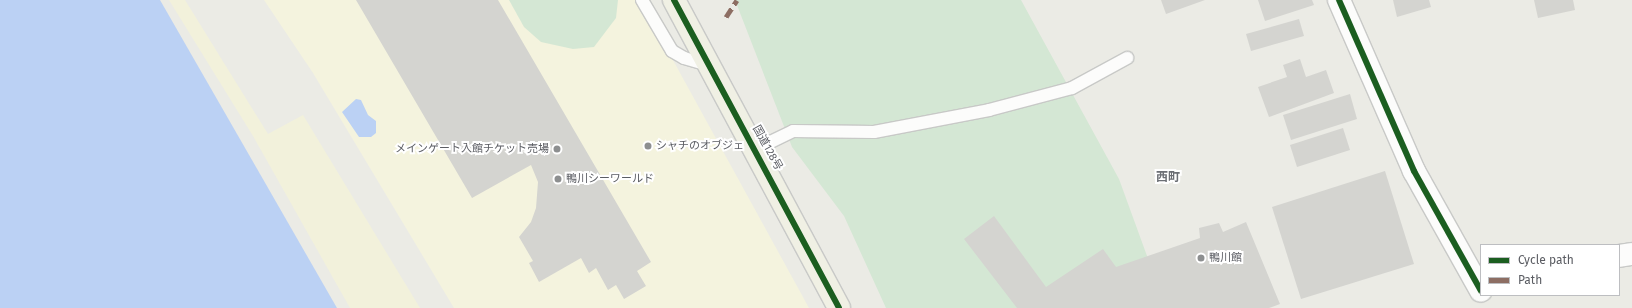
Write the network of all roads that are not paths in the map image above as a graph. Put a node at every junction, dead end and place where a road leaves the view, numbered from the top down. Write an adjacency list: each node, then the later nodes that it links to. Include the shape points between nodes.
1 (642, 0): 6 (lane, via 672,51 684,58)
2 (674, 0): 6 (highway, 国道128号)
3 (682, 0): 6 (lane)
4 (1339, 0): 10 (street, via 1414,171)
5 (1127, 58): 7 (lane, via 1072,88 989,110 874,132 793,131)
6 (710, 65): 7 (highway, 国道128号)
7 (756, 149): 12 (highway, 国道128号)
8 (1632, 254): 9 (street)
9 (1620, 256)
10 (1480, 287)
11 (1484, 296): 13 (street)
12 (839, 308)
13 (1489, 308)

